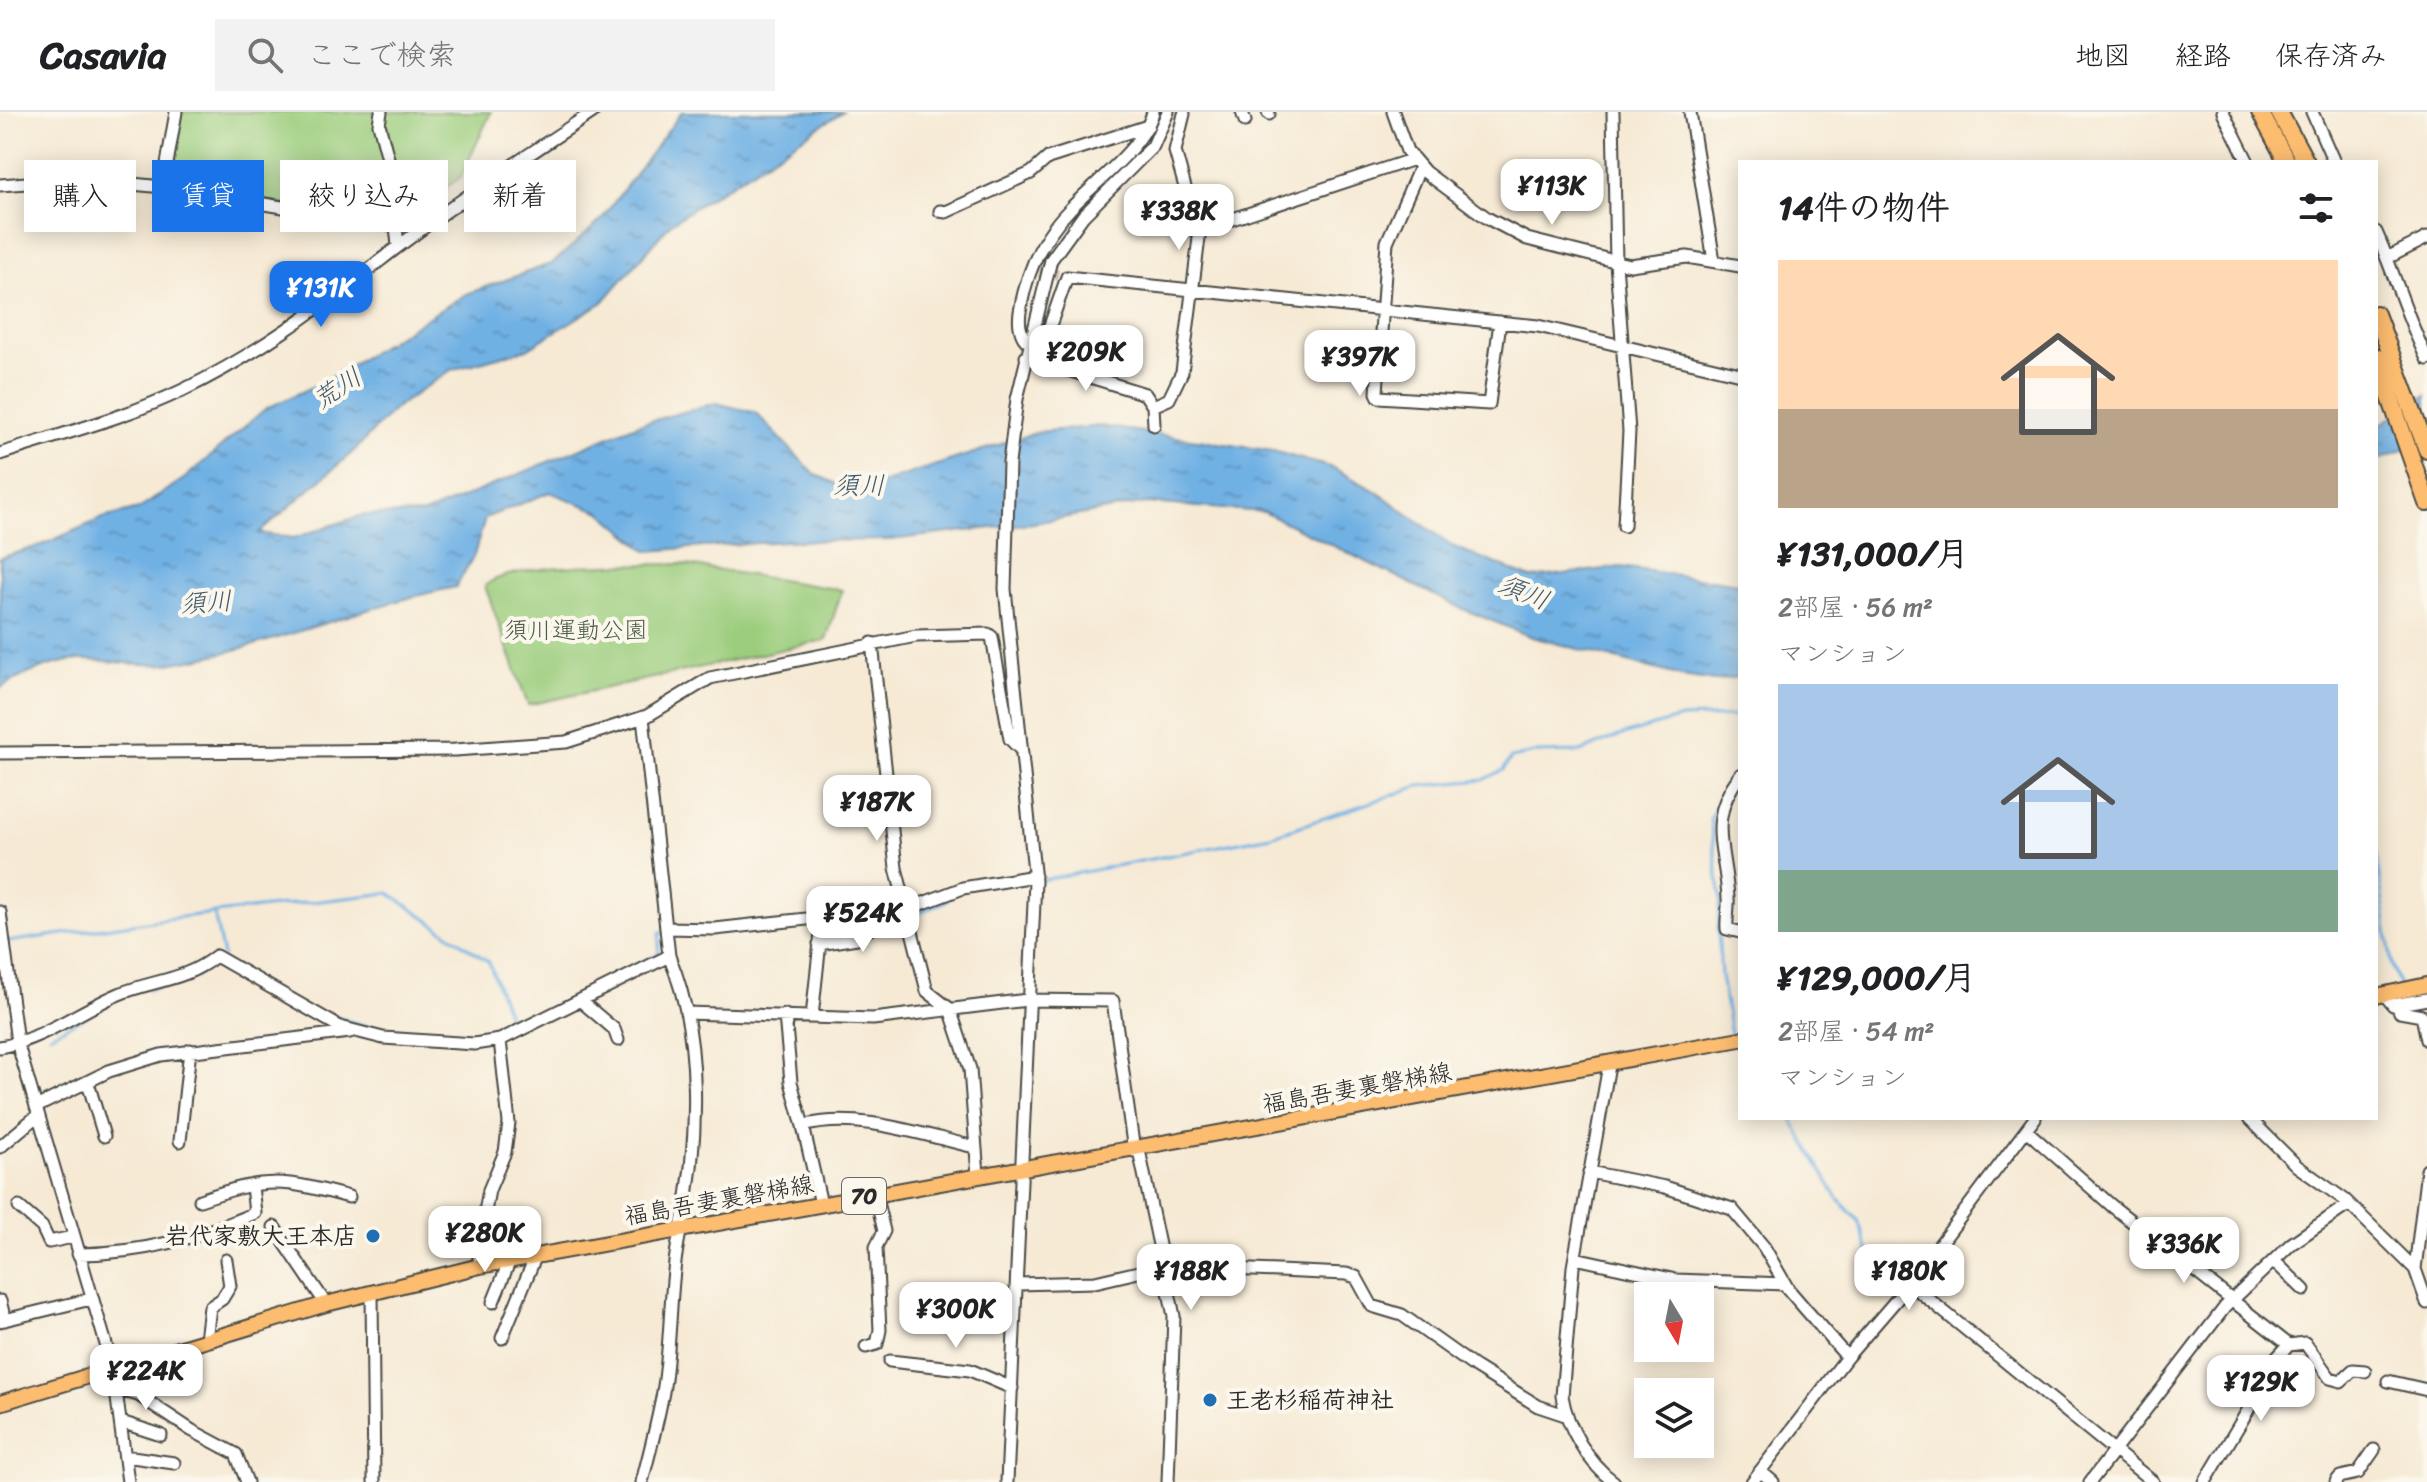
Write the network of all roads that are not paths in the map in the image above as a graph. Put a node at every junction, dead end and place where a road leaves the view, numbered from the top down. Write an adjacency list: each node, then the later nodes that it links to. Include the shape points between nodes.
1 (176, 112): 13 (street)
2 (381, 112): 14 (street)
3 (593, 112): 27 (street)
4 (1393, 112): 19 (street)
5 (1613, 112): 30 (street)
6 (1690, 112): 29 (street)
7 (2223, 112): 15 (street)
8 (2260, 112): 16 (highway)
9 (2279, 112): 17 (highway)
10 (2312, 112): 18 (street)
11 (1179, 114): 23 (street, via 1175,151); 36 (street, via 1083,216 1051,260)
12 (1152, 120): 22 (street, via 1048,158 1031,173); 36 (street, via 1126,154 1068,210 1035,271 1018,324)
13 (168, 160)
14 (388, 160)
15 (2247, 160)
16 (2286, 160)
17 (2305, 160)
18 (2333, 160)
19 (1417, 163): 23 (street); 30 (street, via 1503,229); 33 (street, via 1387,242)
20 (0, 185): 21 (street, via 64,179)
21 (152, 186)
22 (940, 211)
23 (1199, 230): 32 (street)
24 (397, 232): 27 (street)
25 (2378, 237): 28 (street)
26 (2427, 238): 28 (street)
27 (398, 246): 46 (street, via 290,331 181,392)
28 (2387, 258): 39 (street, via 2410,327)
29 (1714, 261): 30 (street, via 1687,257); 31 (street)
30 (1616, 263): 37 (street)
31 (1738, 266)
32 (1191, 288): 33 (street); 36 (street, via 1062,276 1046,337); 43 (street, via 1182,372 1169,399)
33 (1384, 308): 35 (street); 35 (street, via 1379,397 1489,404)
34 (2378, 321): 42 (highway)
35 (1500, 322): 37 (street, via 1538,326)
36 (1029, 343): 38 (street)
37 (1623, 349): 41 (street); 48 (street, via 1629,431)
38 (1026, 357): 43 (street, via 1138,391); 51 (street, via 1009,463 1005,529 1005,589)
39 (2427, 359)
40 (2378, 360): 42 (highway)
41 (1738, 374)
42 (2396, 386): 45 (highway); 47 (highway)
43 (1153, 406): 44 (street)
44 (1154, 425)
45 (2427, 450)
46 (1, 452)
47 (2427, 503)
48 (1624, 526)
49 (872, 643): 50 (street, via 710,678); 51 (street, via 988,634 1010,739); 56 (street, via 896,868)
50 (643, 717): 52 (street, via 566,742 455,750); 59 (street)
51 (1021, 750): 54 (street)
52 (0, 753)
53 (1738, 778): 60 (street, via 1718,823 1727,929)
54 (1035, 876): 56 (street, via 963,888); 66 (street)
55 (0, 912): 78 (street)
56 (906, 912): 59 (street, via 715,929); 69 (street, via 927,991)
57 (881, 921): 61 (street, via 857,938)
58 (822, 923): 61 (street)
59 (666, 928): 62 (street)
60 (1738, 932)
61 (819, 944): 72 (street)
62 (669, 956): 67 (street); 70 (street)
63 (2427, 985): 64 (main road)
64 (2380, 995): 68 (street)
65 (2427, 999): 68 (street)
66 (1027, 1000): 69 (street); 92 (street, via 1113,1001); 93 (street)
67 (582, 1002): 75 (street); 76 (street, via 614,1029)
68 (2397, 1005): 77 (street, via 2400,1012 2422,1016)
69 (950, 1009): 72 (street, via 873,1019); 91 (street, via 970,1069)
70 (686, 1013): 71 (street); 105 (street, via 694,1082)
71 (785, 1015): 72 (street); 86 (street, via 791,1082)
72 (812, 1017)
73 (355, 1031): 75 (street, via 403,1041); 78 (street, via 220,959 121,993); 80 (street)
74 (1738, 1039): 81 (main road, 福島吾妻裏磐梯線 / 70)
75 (500, 1040): 113 (street, via 509,1123 505,1152 489,1190)
76 (618, 1040)
77 (2427, 1040)
78 (18, 1046): 79 (street); 83 (street)
79 (0, 1047)
80 (190, 1050): 82 (street, via 128,1065); 89 (street)
81 (1609, 1065): 92 (main road, 福島吾妻裏磐梯線 / 70); 95 (street)
82 (88, 1083): 83 (street); 88 (street)
83 (37, 1111): 90 (street); 106 (street)
84 (2034, 1120): 87 (street)
85 (2251, 1120): 102 (street, via 2297,1166)
86 (803, 1126): 91 (street, via 848,1121); 101 (street)
87 (2026, 1130): 118 (street); 123 (street, via 2100,1197)
88 (104, 1136)
89 (180, 1141)
90 (0, 1147)
91 (975, 1147): 96 (street)
92 (1136, 1150): 93 (main road, 福島吾妻裏磐梯線 / 70); 114 (street)
93 (1024, 1168): 96 (main road, 福島吾妻裏磐梯線 / 70); 116 (street)
94 (2427, 1170): 115 (street)
95 (1589, 1172): 109 (street); 117 (street, via 1665,1187 1732,1209 1764,1247)
96 (978, 1176): 98 (main road, 福島吾妻裏磐梯線 / 70)
97 (252, 1186): 99 (street, via 291,1181); 100 (street); 107 (street, via 255,1213 198,1237 128,1253)
98 (875, 1194): 101 (main road, 福島吾妻裏磐梯線 / 70); 131 (street, via 884,1231 876,1247 880,1330 877,1344)
99 (349, 1197)
100 (200, 1200)
101 (821, 1204): 105 (main road, 福島吾妻裏磐梯線 / 70)
102 (2349, 1204): 112 (street); 115 (street)
103 (19, 1207): 106 (street, via 42,1227 49,1242)
104 (274, 1227): 126 (street)
105 (681, 1228): 108 (main road, 福島吾妻裏磐梯線 / 70); 152 (street, via 664,1389)
106 (73, 1237): 107 (street)
107 (78, 1254): 121 (street)
108 (536, 1255): 111 (main road, 福島吾妻裏磐梯線 / 70); 128 (street)
109 (1575, 1258): 117 (street, via 1676,1280); 141 (street, via 1562,1396)
110 (226, 1260): 129 (street, via 230,1286 210,1307)
111 (510, 1260): 113 (main road, 福島吾妻裏磐梯線 / 70); 124 (street)
112 (2274, 1261): 119 (street); 123 (street)
113 (480, 1266): 120 (main road, 福島吾妻裏磐梯線 / 70)
114 (1164, 1266): 116 (street, via 1095,1282); 141 (street, via 1356,1277 1372,1306 1402,1315 1538,1406); 154 (street, via 1175,1334)
115 (2415, 1269): 125 (street)
116 (1017, 1284): 137 (street)
117 (1785, 1284): 132 (street)
118 (1910, 1284): 132 (street); 145 (street)
119 (2304, 1290)
120 (372, 1294): 126 (main road, 福島吾妻裏磐梯線 / 70); 151 (street)
121 (91, 1299): 127 (street); 134 (street)
122 (0, 1301): 127 (street)
123 (2232, 1301): 130 (street); 145 (street)
124 (493, 1302)
125 (2427, 1303)
126 (326, 1304): 129 (main road, 福島吾妻裏磐梯線 / 70)
127 (2, 1320)
128 (502, 1338)
129 (206, 1340): 134 (main road, 福島吾妻裏磐梯線 / 70)
130 (2289, 1345): 135 (street, via 2305,1343 2330,1378); 160 (street, via 2268,1367)
131 (866, 1347)
132 (1847, 1357): 148 (street)
133 (890, 1361): 137 (street, via 970,1370)
134 (113, 1368): 138 (street); 140 (main road, 福島吾妻裏磐梯線 / 70)
135 (2365, 1371)
136 (2388, 1381): 139 (street)
137 (1012, 1388): 153 (street)
138 (116, 1389): 142 (street); 150 (street, via 138,1395 236,1454)
139 (2427, 1390)
140 (0, 1403)
141 (1565, 1415): 155 (street, via 1592,1461)
142 (121, 1422): 143 (street); 146 (street)
143 (161, 1435)
144 (2374, 1450): 161 (street, via 2358,1473)
145 (2114, 1451): 158 (street); 159 (street)
146 (125, 1456): 147 (street); 149 (street)
147 (174, 1463)
148 (1760, 1471): 156 (street); 157 (street)
149 (128, 1482)
150 (247, 1482)
151 (374, 1482)
152 (642, 1482)
153 (1007, 1482)
154 (1168, 1482)
155 (1614, 1482)
156 (1752, 1482)
157 (1773, 1482)
158 (2090, 1482)
159 (2153, 1482)
160 (2205, 1482)
161 (2336, 1482)

